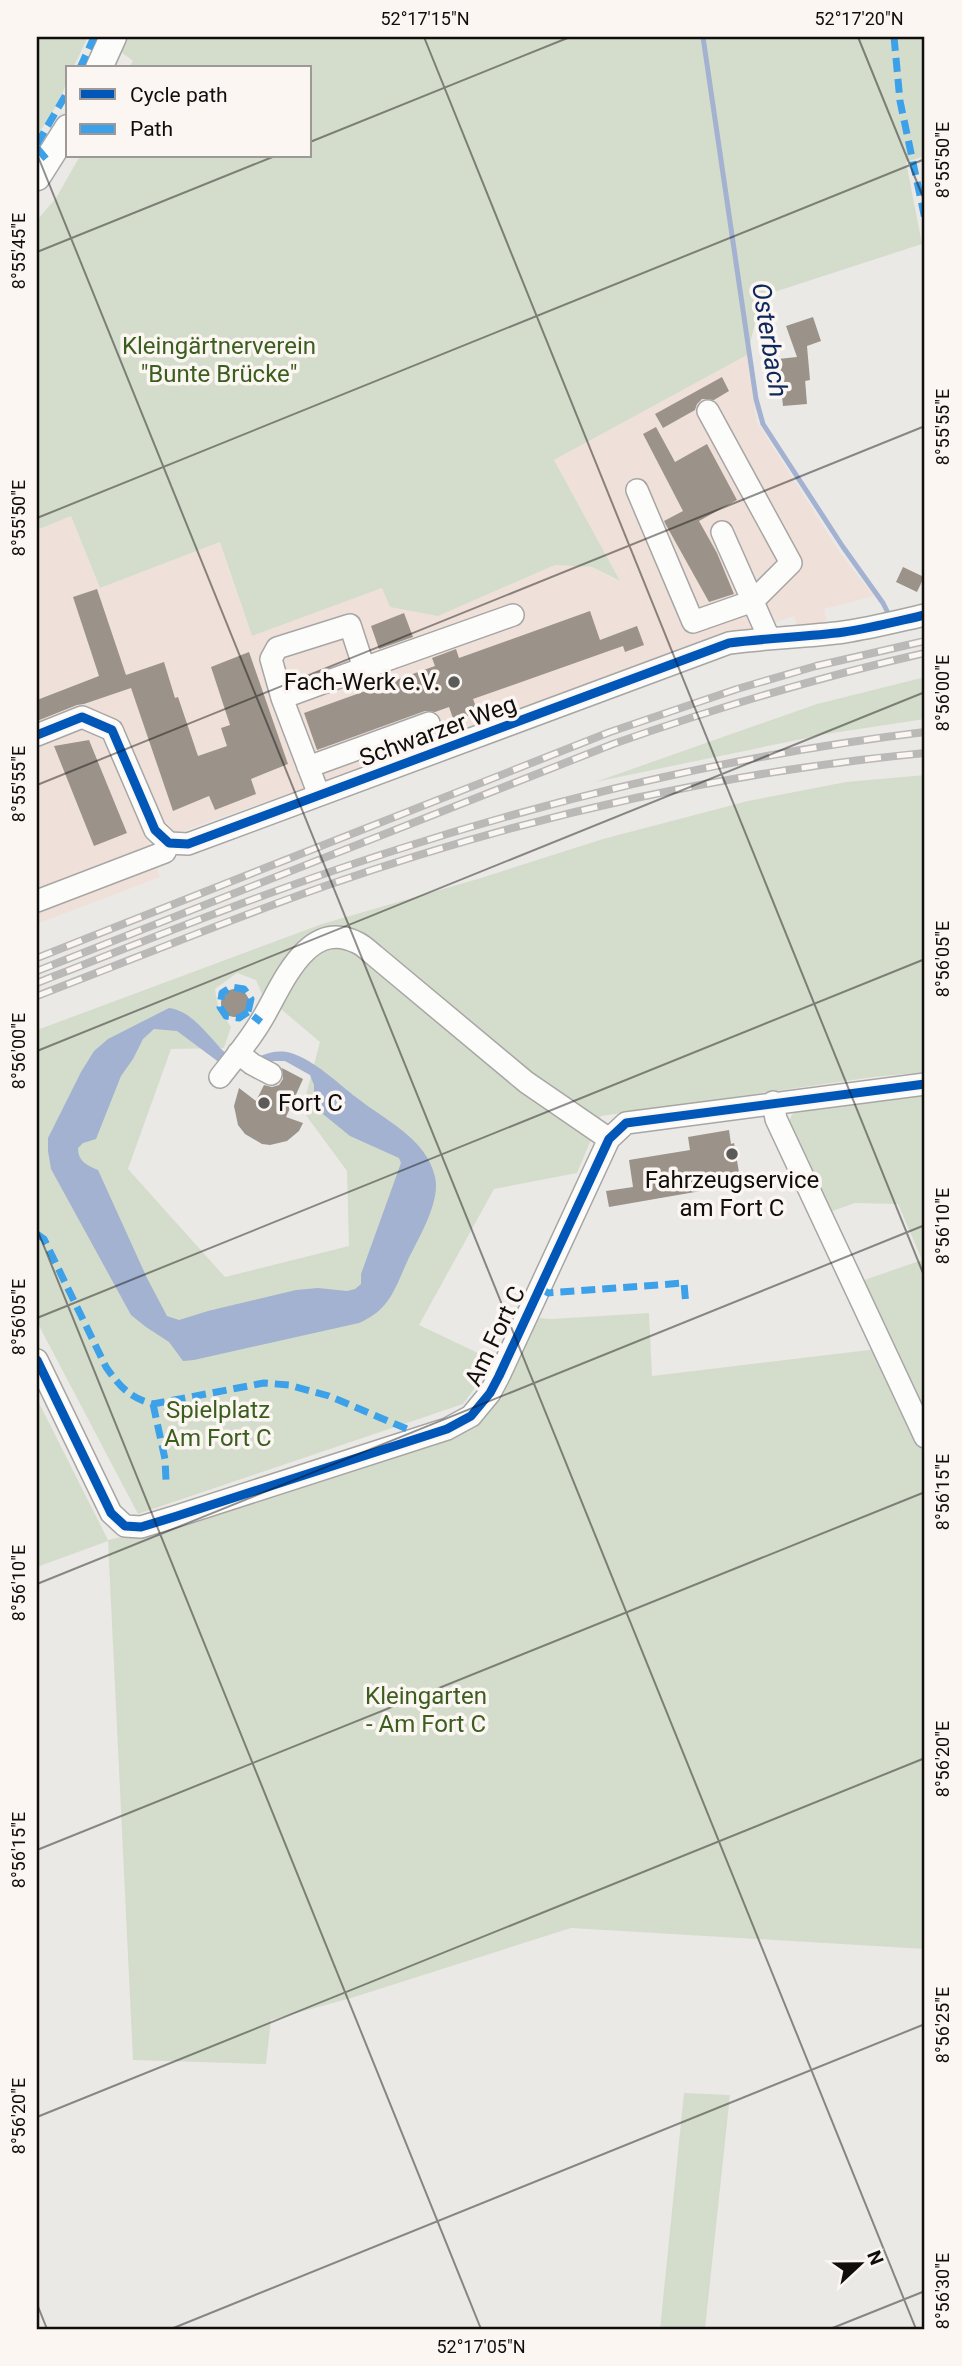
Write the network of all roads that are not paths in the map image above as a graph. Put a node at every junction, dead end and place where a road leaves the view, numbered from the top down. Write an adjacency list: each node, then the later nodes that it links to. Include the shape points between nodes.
1 (113, 37): 2 (main road)
2 (100, 66)
3 (66, 131): 4 (main road)
4 (37, 177)
5 (708, 411): 8 (street, via 791,563)
6 (637, 490): 8 (street, via 693,622)
7 (722, 532): 8 (street)
8 (753, 601): 11 (street)
9 (513, 615): 12 (street)
10 (925, 615): 11 (street, Schwarzer Weg, via 847,631)
11 (769, 638): 17 (street, Schwarzer Weg, via 729,643)
12 (364, 668): 13 (street); 13 (street, via 350,625 277,648 271,659)
13 (282, 698): 16 (street)
14 (429, 723): 16 (street)
15 (37, 735): 18 (street, via 82,717 112,730 155,830)
16 (308, 767): 17 (street)
17 (319, 795): 18 (street, Schwarzer Weg, via 188,844)
18 (169, 842): 19 (street, via 165,852)
19 (37, 901)
20 (220, 1077): 23 (street, via 249,1062 261,1022 297,958 318,943 345,939 375,956 526,1082)
21 (925, 1084): 22 (street)
22 (773, 1102): 23 (street, via 626,1123); 25 (street, via 776,1119)
23 (609, 1139): 24 (street, Am Fort C, via 490,1393 471,1416 447,1429 141,1527 125,1526 111,1513)
24 (37, 1360)
25 (925, 1437)

